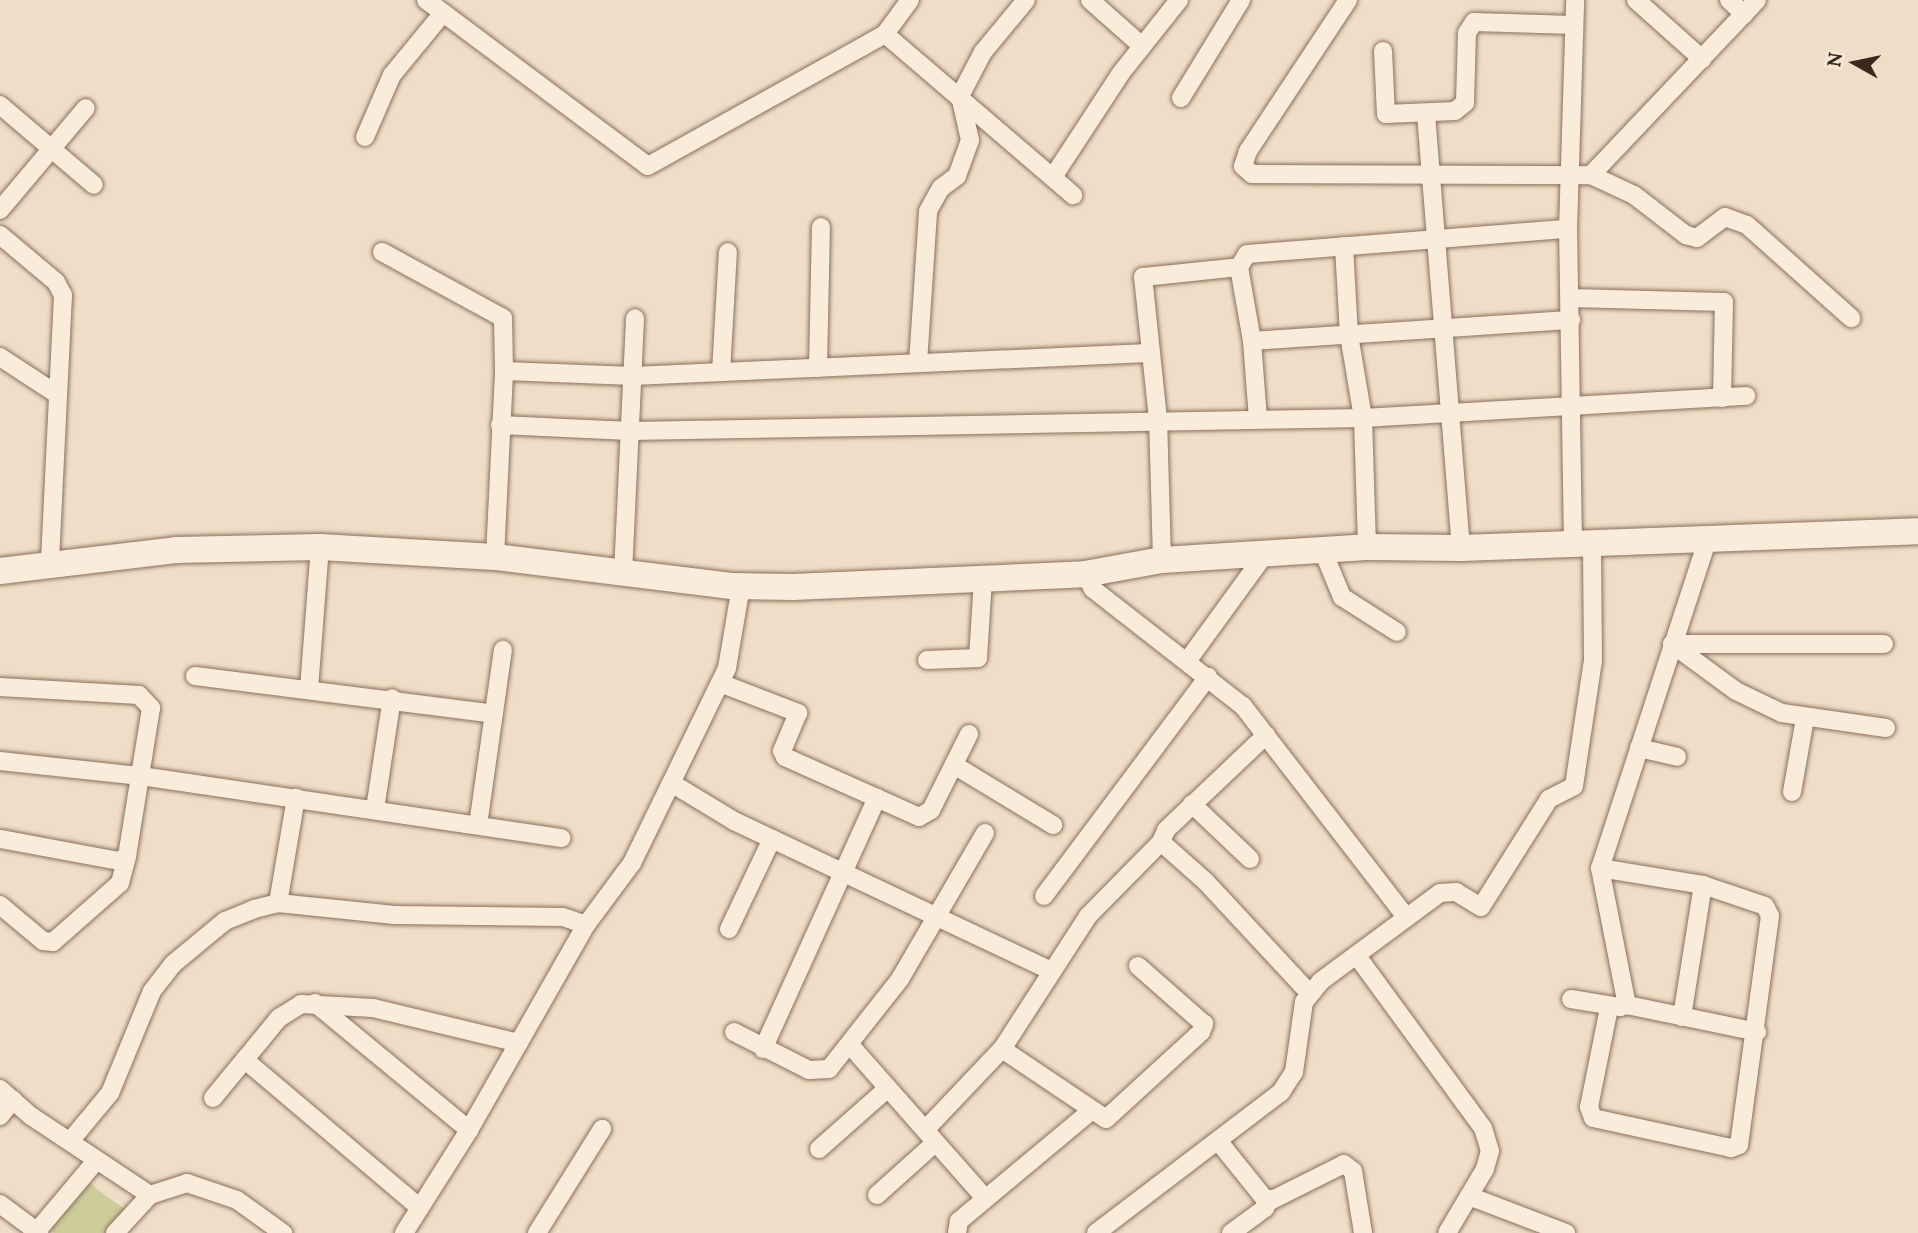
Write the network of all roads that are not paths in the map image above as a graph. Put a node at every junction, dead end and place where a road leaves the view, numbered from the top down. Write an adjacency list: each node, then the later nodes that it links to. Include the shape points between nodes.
1 (426, 0): 12 (street)
2 (910, 0): 15 (street)
3 (1026, 0): 19 (street, via 984,52)
4 (1090, 0): 16 (street)
5 (1179, 0): 16 (street)
6 (1241, 0): 20 (street)
7 (1348, 0): 27 (street, via 1243,166 1267,177)
8 (1575, 0): 14 (street)
9 (1636, 0): 18 (street)
10 (1729, 0): 13 (street)
11 (1757, 0): 13 (street)
12 (443, 13): 15 (street, via 648,166); 24 (street, via 392,75)
13 (1744, 14): 18 (street)
14 (1574, 25): 23 (street, via 1474,22 1467,33 1465,103 1455,111); 29 (street)
15 (885, 34): 19 (street)
16 (1142, 46): 28 (street)
17 (1383, 51): 23 (street, via 1386,114)
18 (1702, 59): 26 (street)
19 (960, 96): 28 (street); 50 (street, via 970,140 957,176 941,188 928,211)
20 (1181, 98)
21 (0, 105): 25 (street)
22 (86, 108): 25 (street)
23 (1426, 114): 27 (street)
24 (365, 137)
25 (51, 149): 30 (street); 32 (street)
26 (1591, 175): 29 (street); 43 (street, via 1634,195 1686,235 1697,238 1725,217 1747,225)
27 (1428, 176): 29 (street); 36 (street)
28 (1053, 177): 31 (street)
29 (1570, 179): 34 (street)
30 (94, 185)
31 (1073, 195)
32 (0, 210)
33 (821, 228): 51 (street)
34 (1568, 229): 36 (street); 41 (street)
35 (0, 235): 55 (street, via 61,287)
36 (1433, 240): 37 (street); 45 (street)
37 (1344, 246): 40 (street, via 1247,254); 46 (street)
38 (728, 252): 53 (street)
39 (382, 253): 52 (street, via 503,318)
40 (1239, 267): 47 (street); 48 (street, via 1143,277)
41 (1570, 298): 44 (street); 57 (street, via 1724,302)
42 (635, 318): 54 (street)
43 (1851, 318)
44 (1571, 320): 45 (street); 58 (street)
45 (1440, 328): 46 (street); 59 (street)
46 (1349, 335): 47 (street); 60 (street)
47 (1252, 341): 62 (street)
48 (1148, 353): 50 (street); 61 (street)
49 (0, 358): 55 (street)
50 (918, 363): 51 (street)
51 (818, 368): 53 (street)
52 (504, 371): 54 (street); 63 (street)
53 (721, 372): 54 (street)
54 (632, 376): 64 (street)
55 (58, 395): 75 (street)
56 (1746, 396): 57 (street)
57 (1723, 398): 58 (street)
58 (1569, 406): 59 (street); 67 (street)
59 (1449, 415): 60 (street); 70 (street)
60 (1363, 418): 62 (street); 69 (street)
61 (1158, 419): 62 (street); 64 (street); 74 (street)
62 (1258, 419)
63 (500, 425): 64 (street); 73 (street)
64 (630, 431): 78 (street)
65 (1918, 531): 66 (main road)
66 (1707, 538): 67 (main road); 82 (street)
67 (1582, 544): 70 (main road); 124 (street, via 1593,662 1574,786 1549,799 1481,907 1448,891)
68 (320, 547): 73 (main road); 75 (main road, via 176,550); 91 (street)
69 (1367, 547): 70 (main road); 71 (main road)
70 (1461, 548)
71 (1323, 551): 72 (main road); 81 (street, via 1342,597)
72 (1265, 554): 74 (main road); 86 (street)
73 (495, 556): 78 (main road)
74 (1162, 560): 77 (main road)
75 (50, 562): 76 (main road)
76 (0, 571)
77 (1085, 574): 79 (main road); 86 (street, via 1093,589)
78 (624, 575): 80 (main road)
79 (983, 579): 80 (main road); 85 (street, via 978,658)
80 (741, 586): 89 (street, via 740,614)
81 (1397, 632)
82 (1672, 644): 83 (street); 94 (street, via 1736,691); 98 (street)
83 (1884, 644)
84 (503, 650): 93 (street)
85 (927, 660)
86 (1188, 660): 88 (street)
87 (195, 676): 91 (street)
88 (1208, 677): 97 (street, via 1242,706); 121 (street)
89 (720, 683): 103 (street); 106 (street, via 798,713 782,751 785,757)
90 (0, 687): 102 (street, via 147,699 151,708)
91 (309, 689): 92 (street)
92 (392, 698): 93 (street); 108 (street)
93 (494, 714): 109 (street)
94 (1805, 718): 95 (street); 104 (street)
95 (1886, 728)
96 (969, 734): 101 (street)
97 (1266, 735): 107 (street); 124 (street)
98 (1639, 748): 99 (street); 118 (street)
99 (1678, 757)
100 (0, 761): 102 (street)
101 (954, 765): 106 (street, via 926,815 919,817); 110 (street)
102 (141, 776): 105 (street); 116 (street)
103 (673, 784): 114 (street); 126 (street, via 632,863)
104 (1792, 792)
105 (296, 798): 108 (street); 122 (street)
106 (877, 798): 119 (street)
107 (1192, 804): 115 (street, via 1166,830); 117 (street)
108 (375, 809): 109 (street)
109 (478, 825): 112 (street)
110 (1053, 825)
111 (985, 833): 125 (street)
112 (561, 838)
113 (0, 839): 116 (street, via 119,860)
114 (772, 839): 119 (street); 127 (street)
115 (1161, 842): 130 (street, via 1088,916); 131 (street, via 1206,882)
116 (127, 856): 123 (street, via 120,883 54,942 43,941)
117 (1250, 859)
118 (1600, 869): 120 (street); 134 (street)
119 (844, 873): 125 (street); 141 (street)
120 (1703, 885): 136 (street); 138 (street, via 1754,900 1765,906 1770,916)
121 (1044, 896)
122 (278, 903): 126 (street, via 394,915 563,917); 152 (street, via 225,922 173,964 152,991 110,1093)
123 (0, 905)
124 (1406, 916): 128 (street)
125 (936, 917): 130 (street); 140 (street, via 900,979)
126 (586, 925): 139 (street)
127 (729, 929)
128 (1357, 956): 131 (street); 158 (street, via 1483,1128 1490,1151)
129 (1138, 966): 147 (street, via 1204,1024 1201,1032 1106,1119)
130 (1052, 971): 142 (street)
131 (1309, 993): 153 (street, via 1290,1081)
132 (1571, 999): 135 (street)
133 (314, 1003): 139 (street, via 407,1014); 143 (street, via 290,1008); 150 (street)
134 (1627, 1006): 135 (street); 136 (street)
135 (1609, 1008): 138 (street, via 1589,1107 1593,1118 1731,1148 1739,1145 1744,1135)
136 (1682, 1017): 138 (street)
137 (734, 1032): 141 (street)
138 (1757, 1032)
139 (519, 1043): 150 (street)
140 (850, 1045): 141 (street, via 821,1072); 144 (street)
141 (763, 1049)
142 (1002, 1049): 147 (street); 151 (street)
143 (245, 1060): 146 (street); 162 (street)
144 (888, 1088): 151 (street); 154 (street)
145 (6, 1095): 148 (street); 152 (street)
146 (213, 1098)
147 (1090, 1112): 159 (street)
148 (0, 1116)
149 (601, 1129): 169 (street)
150 (469, 1130): 162 (street)
151 (930, 1137): 157 (street); 159 (street)
152 (71, 1140): 155 (street)
153 (1219, 1142): 160 (street); 163 (street)
154 (819, 1149)
155 (96, 1161): 156 (street); 164 (street)
156 (150, 1195): 166 (street); 167 (street, via 175,1183 197,1185 253,1208)
157 (877, 1195)
158 (1469, 1196): 172 (street); 173 (street)
159 (985, 1198): 165 (street)
160 (1269, 1199): 170 (street, via 1265,1208); 171 (street, via 1344,1164 1353,1171)
161 (0, 1204): 164 (street)
162 (420, 1208): 168 (street)
163 (1106, 1231)
164 (38, 1232)
165 (954, 1232)
166 (115, 1233)
167 (283, 1233)
168 (404, 1233)
169 (537, 1233)
170 (1231, 1233)
171 (1363, 1233)
172 (1447, 1233)
173 (1566, 1233)

